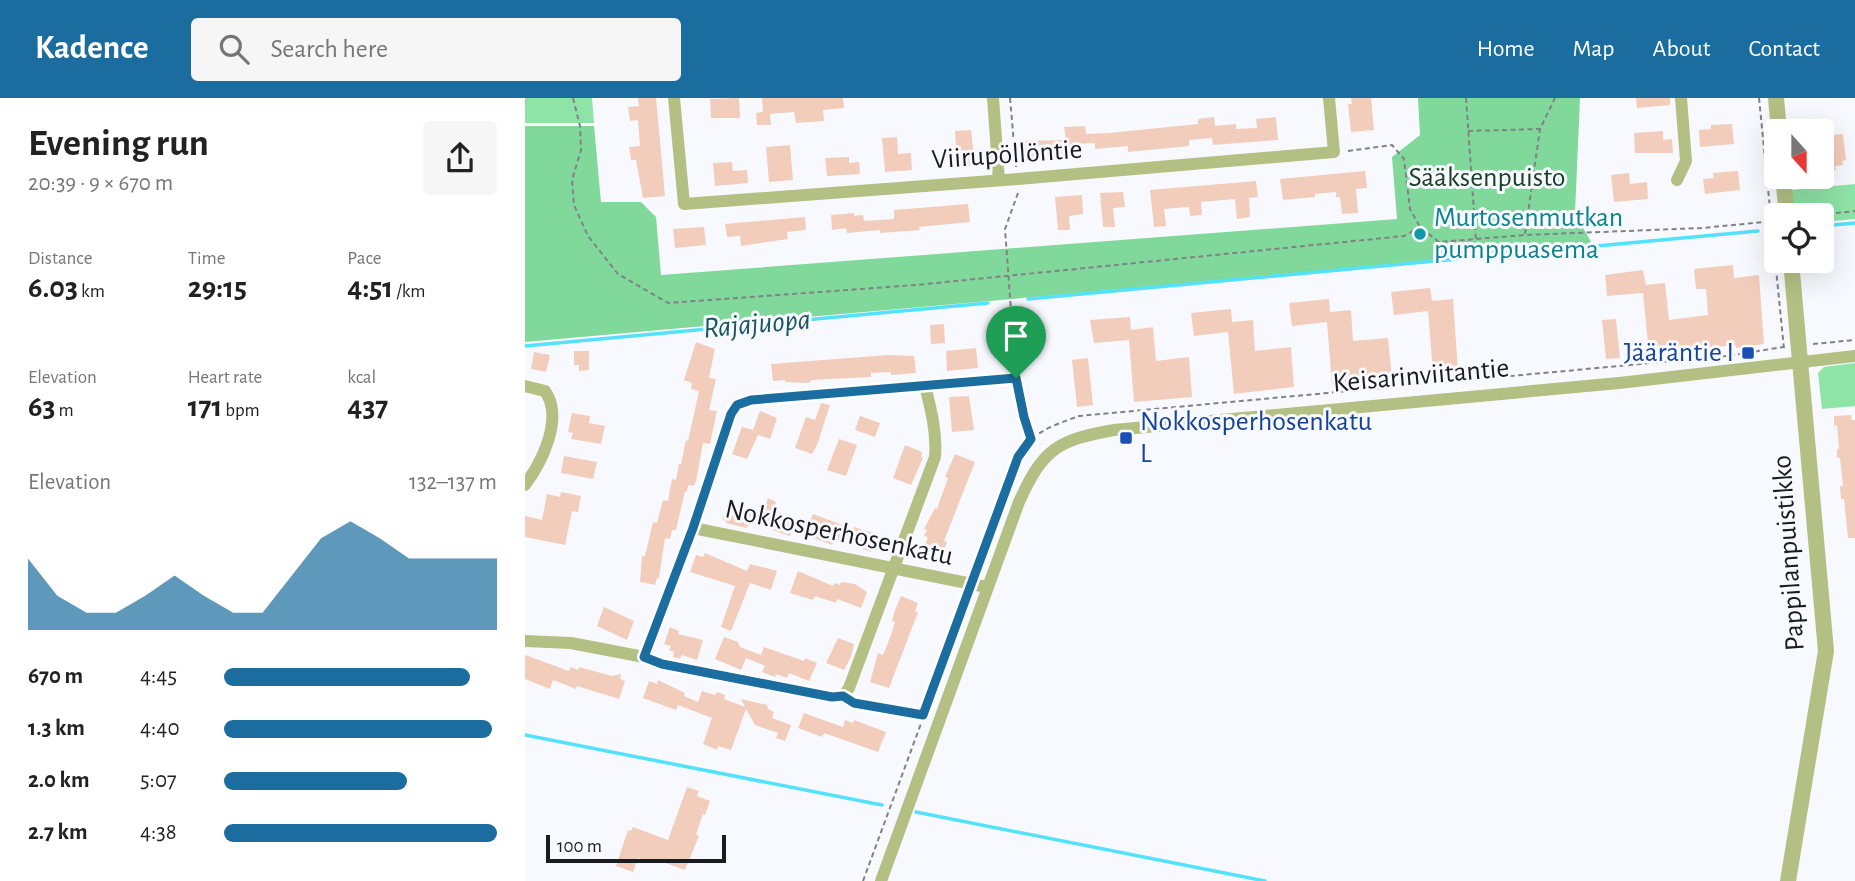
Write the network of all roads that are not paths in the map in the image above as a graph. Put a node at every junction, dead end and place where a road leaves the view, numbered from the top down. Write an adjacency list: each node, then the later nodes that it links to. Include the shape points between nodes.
1 (674, 98): 7 (street, Viirupöllöntie, via 684,204)
2 (993, 98): 7 (street)
3 (1329, 98): 7 (street, Viirupöllöntie, via 1334,152)
4 (1681, 98): 8 (street, via 1686,161)
5 (1776, 98): 6 (street)
6 (1778, 119)
7 (999, 180)
8 (1677, 180)
9 (1791, 273): 10 (street, Pappilanpuistikko)
10 (1792, 354): 11 (street, Keisarinviitantie); 16 (street, Keisarinviitantie, via 1619,383 1083,436 1058,447 1033,471); 20 (street, Pappilanpuistikko, via 1825,651)
11 (1855, 356)
12 (525, 386): 13 (street, via 545,391 552,401 550,434 540,466)
13 (525, 485)
14 (693, 528): 15 (street, Nokkosperhosenkatu); 15 (street, via 737,405 751,400 925,386 935,457); 18 (street, Nokkosperhosenkatu)
15 (894, 570): 16 (street, Nokkosperhosenkatu); 18 (street, via 843,696)
16 (987, 587): 19 (street, Keisarinviitantie)
17 (525, 641): 18 (street, via 571,643)
18 (644, 657)
19 (881, 881)
20 (1789, 881)

